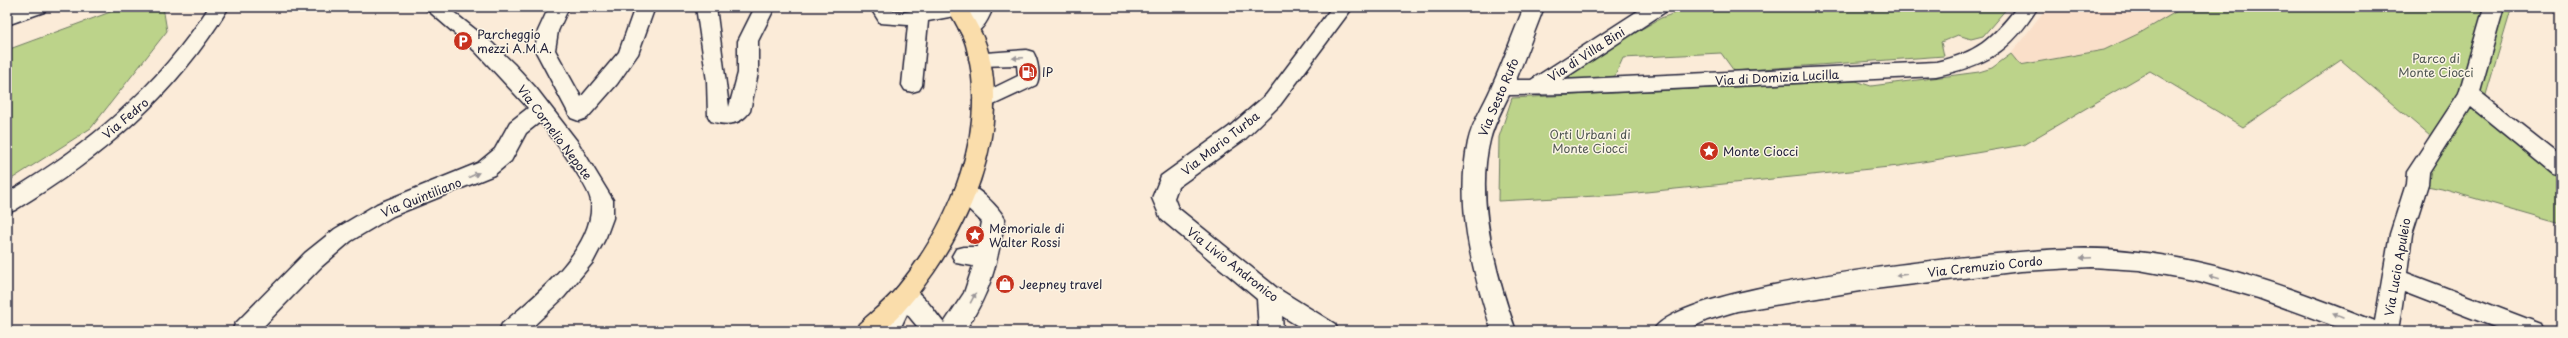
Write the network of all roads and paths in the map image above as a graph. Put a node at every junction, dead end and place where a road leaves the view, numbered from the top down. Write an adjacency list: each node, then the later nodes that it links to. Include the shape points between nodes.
1 (37, 7): 17 (street)
2 (219, 7): 29 (street, Via Fedro, via 190,52 143,104 95,144)
3 (434, 7): 25 (street, Via Cornelio Nepote, via 490,51)
4 (559, 7): 5 (street, via 548,30 545,50 579,114 628,54)
5 (645, 7)
6 (706, 7): 7 (street, via 717,81 718,116 728,117 739,111 748,73 748,41)
7 (765, 7)
8 (880, 7): 16 (street, via 887,18)
9 (983, 7): 18 (street, via 980,16)
10 (1344, 7): 27 (street, Via Mario Turba, via 1290,79 1256,117)
11 (1534, 7): 21 (street, Via Sesto Rufo)
12 (1658, 7): 22 (street, Via di Villa Bini)
13 (2028, 7): 22 (street, Via di Domizia Lucilla, via 1990,52 1966,62 1936,68)
14 (2494, 7): 23 (street, Via Lucio Apuleio)
15 (958, 8): 16 (street); 18 (main road)
16 (919, 16): 20 (street)
17 (7, 18)
18 (969, 29): 19 (main road)
19 (979, 59): 24 (main road); 24 (street, one-way to 19, via 1029,80 1026,58)
20 (912, 85)
21 (1502, 88): 22 (street, Via di Domizia Lucilla); 43 (street, Via Sesto Rufo, via 1480,140 1476,188 1480,238 1489,281)
22 (1534, 88)
23 (2469, 94): 26 (street); 32 (street, Via Lucio Apuleio, via 2418,172 2417,184 2401,234)
24 (984, 101): 28 (main road, via 982,134)
25 (540, 110): 35 (street, Via Quintiliano, one-way to 25, via 328,247 363,222 386,210 486,169 503,155 518,128); 36 (street, Via Cornelio Nepote, via 591,179 602,200 603,209 594,236 570,273)
26 (2561, 168)
27 (1169, 182): 34 (street, Via Livio Andronico, via 1163,198 1169,213)
28 (965, 192): 31 (street, via 994,220); 33 (main road, via 933,252)
29 (7, 204)
30 (964, 256): 31 (street)
31 (987, 257): 40 (street, one-way to 31, via 974,297)
32 (2394, 278): 46 (street, Via Lucio Apuleio); 47 (street)
33 (905, 295): 37 (main road); 38 (street); 39 (street)
34 (1269, 295): 41 (street); 42 (street, Via Livio Andronico)
35 (244, 331)
36 (511, 331)
37 (868, 331)
38 (887, 331)
39 (936, 331)
40 (952, 331)
41 (1271, 331)
42 (1326, 331)
43 (1504, 331)
44 (1665, 331): 45 (street, Via Cremuzio Cordo, one-way to 44, via 2314,307 2189,269 2139,261 2093,258 2020,260 1850,281 1699,313)
45 (2374, 331)
46 (2386, 331)
47 (2532, 331)

